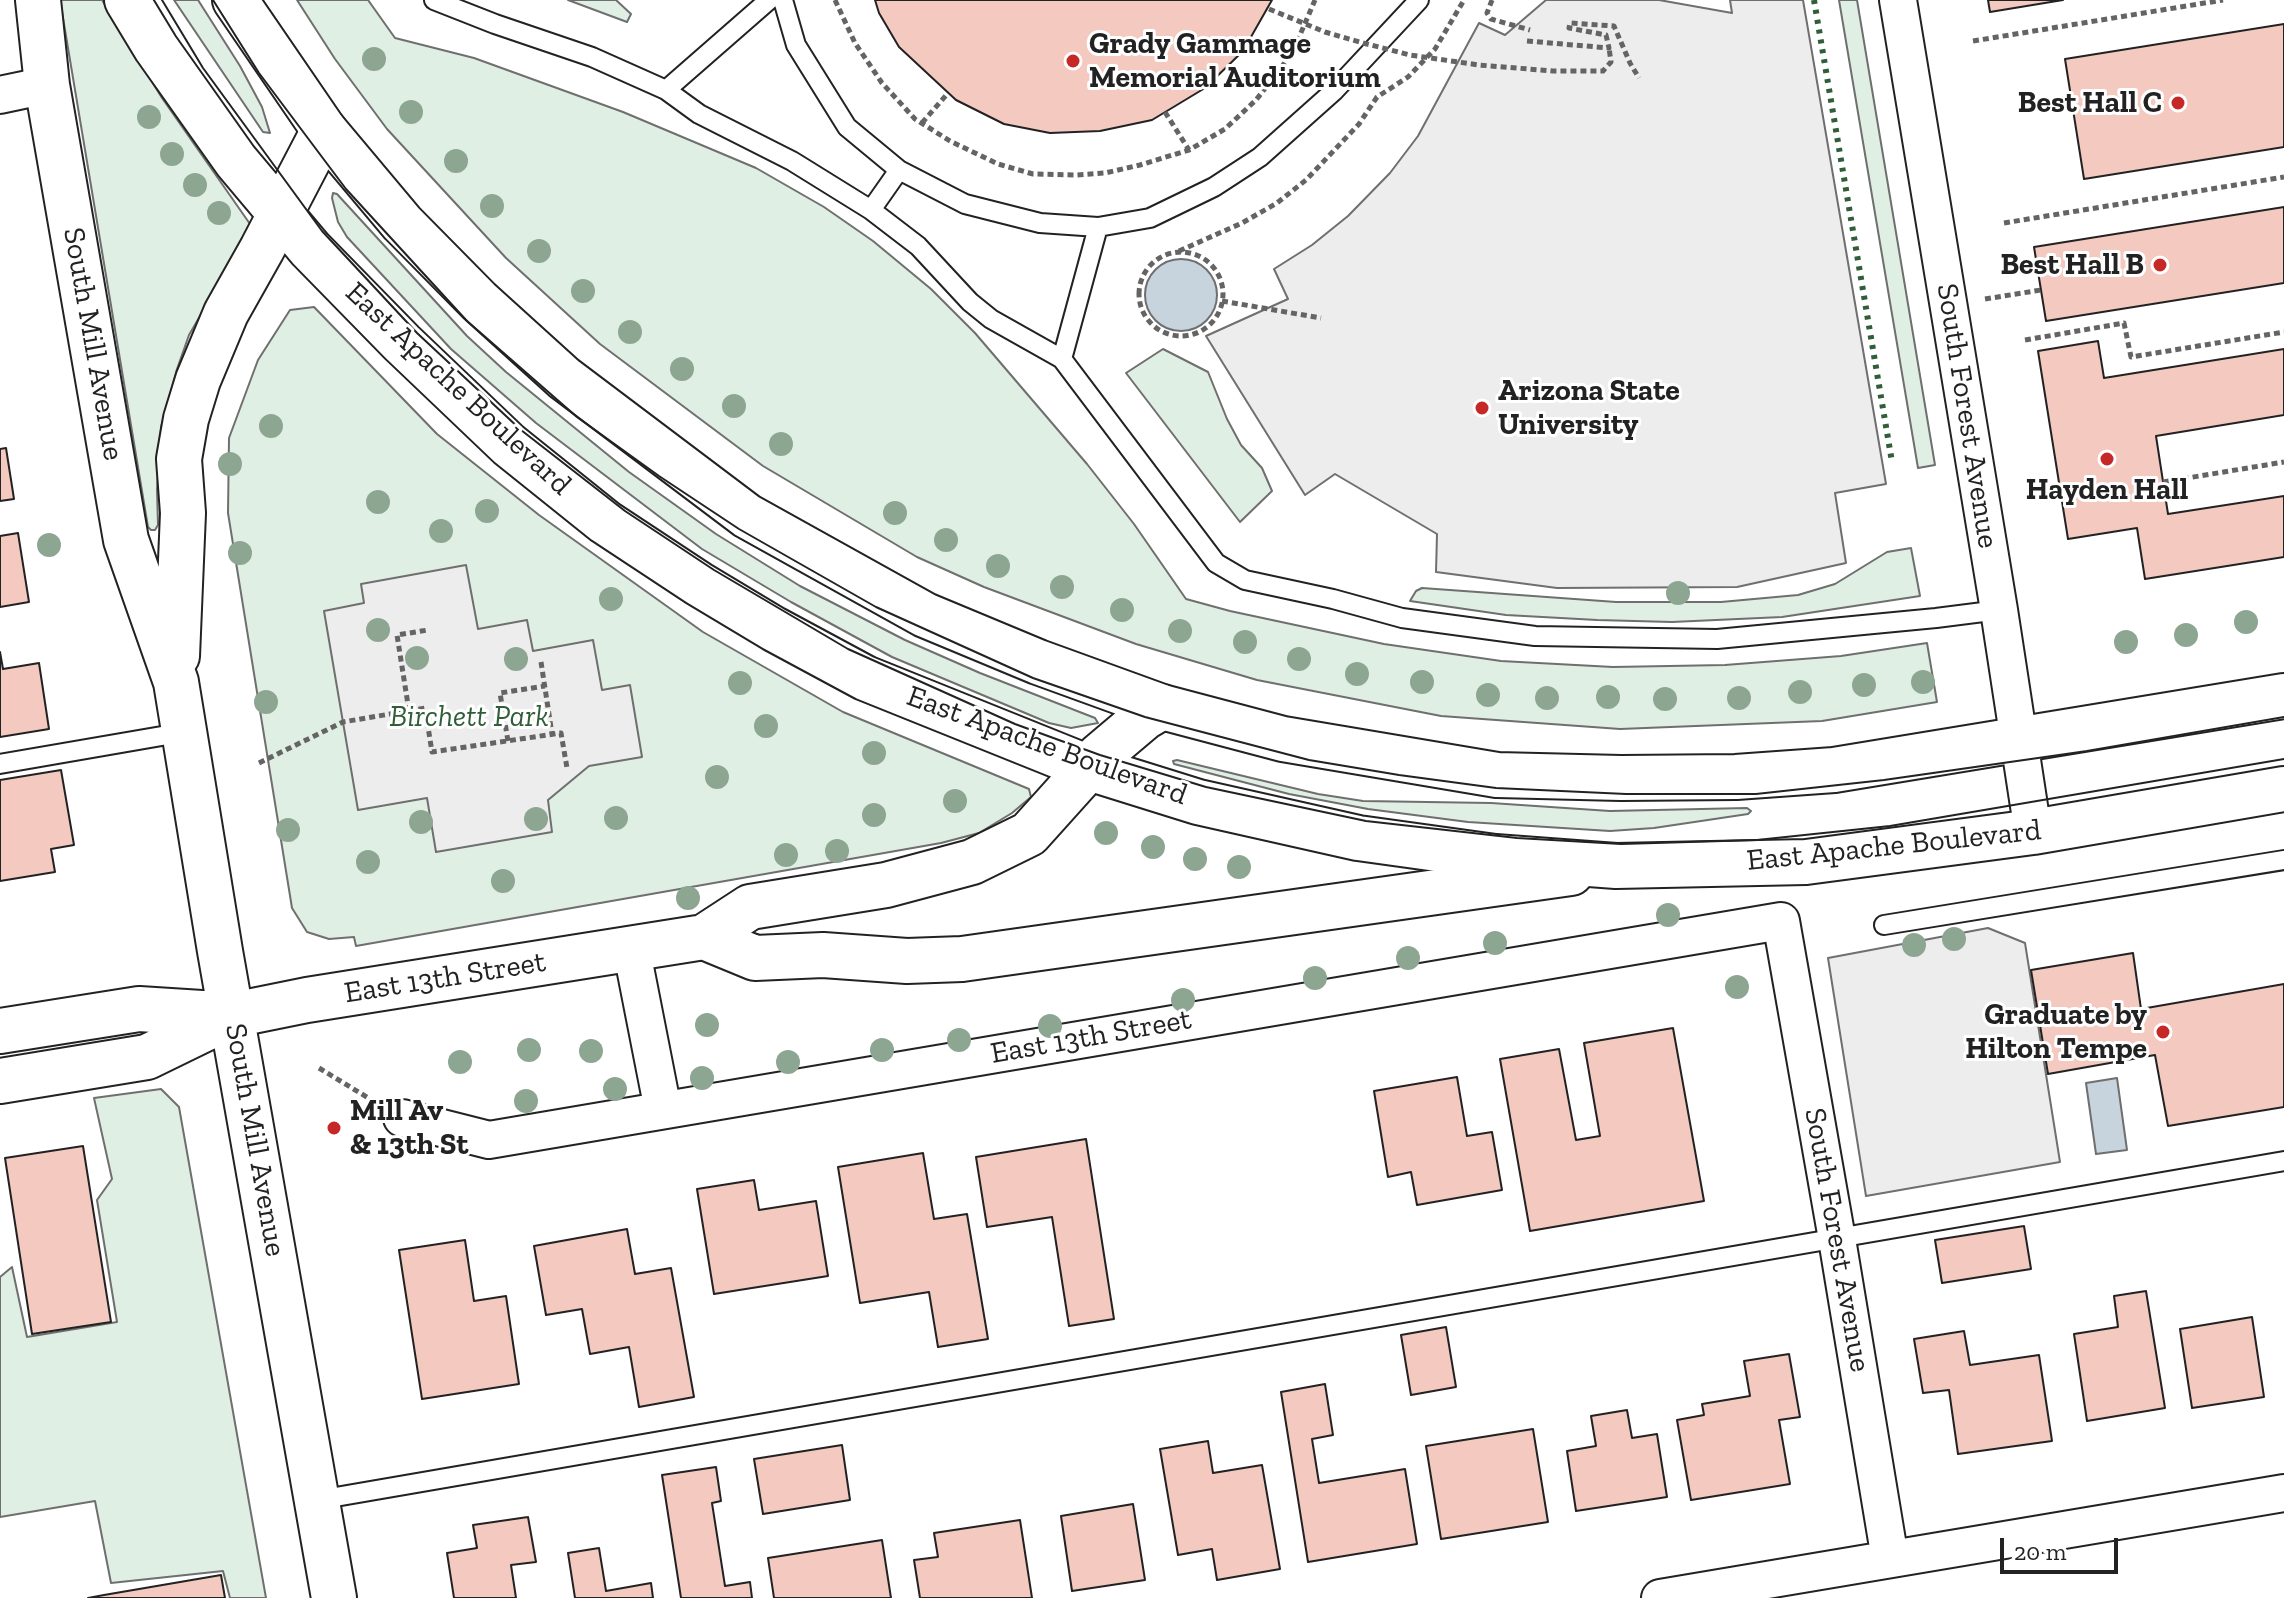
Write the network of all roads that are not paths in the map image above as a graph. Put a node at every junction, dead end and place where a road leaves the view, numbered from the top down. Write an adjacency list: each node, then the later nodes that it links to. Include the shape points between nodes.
1 (38, 0): 9 (main road, South Mill Avenue)
2 (127, 0): 15 (main road, East Apache Boulevard, via 236,161)
3 (235, 0): 12 (main road)
4 (434, 0): 10 (lane, via 592,57)
5 (769, 0): 10 (lane)
6 (783, 0): 13 (lane, via 796,45 847,127)
7 (1419, 0): 16 (lane, via 1334,91 1260,157 1150,218)
8 (1898, 0): 18 (street, South Forest Avenue)
9 (47, 85): 11 (street); 19 (main road, South Mill Avenue, via 126,540)
10 (666, 90): 14 (lane, via 699,114 792,161)
11 (0, 95)
12 (324, 130): 15 (main road, South Mill Avenue); 21 (main road, via 402,223 479,301 564,378 747,516 925,615)
13 (899, 170): 14 (lane); 16 (lane, via 965,204 1040,223)
14 (871, 210): 17 (lane, via 918,246 991,319)
15 (280, 214): 19 (main road, South Mill Avenue, via 226,313 186,419 179,459 183,513); 25 (main road, East Apache Boulevard, via 509,445 605,522 699,584 865,678)
16 (1098, 227): 17 (lane)
17 (1062, 359): 18 (lane, via 1216,563 1245,580 1402,618 1535,636 1717,639)
18 (1999, 610): 23 (street, South Forest Avenue)
19 (176, 682): 22 (main road, South Mill Avenue)
20 (2284, 696): 23 (main road)
21 (1162, 707): 23 (main road, via 1283,739 1497,775 1736,777 1834,770); 25 (main road, East 13th Street)
22 (185, 732): 24 (lane); 34 (main road, South Mill Avenue)
23 (2020, 740): 27 (street, South Forest Avenue)
24 (0, 764)
25 (1089, 768): 29 (main road, East Apache Boulevard, via 1198,802 1358,838 1495,857); 32 (main road, East 13th Street, via 1029,834 972,862 886,885 750,907)
26 (2284, 789): 27 (main road, East Apache Boulevard)
27 (2033, 832): 29 (main road, East Apache Boulevard, via 1806,862)
28 (2284, 860): 31 (lane)
29 (1616, 866): 32 (main road, via 962,959 755,958)
30 (1781, 921): 37 (street, East 13th Street); 40 (street, South Forest Avenue)
31 (1884, 925)
32 (704, 937): 33 (main road, East 13th Street)
33 (631, 947): 34 (main road, East 13th Street); 37 (street)
34 (233, 1015): 35 (main road, via 139,1009); 36 (main road, via 147,1057); 42 (main road, South Mill Avenue)
35 (0, 1031)
36 (0, 1081)
37 (663, 1110): 38 (street, East 13th Street, via 489,1140)
38 (402, 1118)
39 (2284, 1161): 40 (lane)
40 (1837, 1239): 42 (lane); 43 (street, South Forest Avenue)
41 (2284, 1493): 43 (street)
42 (318, 1500): 44 (main road, South Mill Avenue)
43 (1890, 1559): 45 (street)
44 (334, 1598)
45 (1660, 1598)

